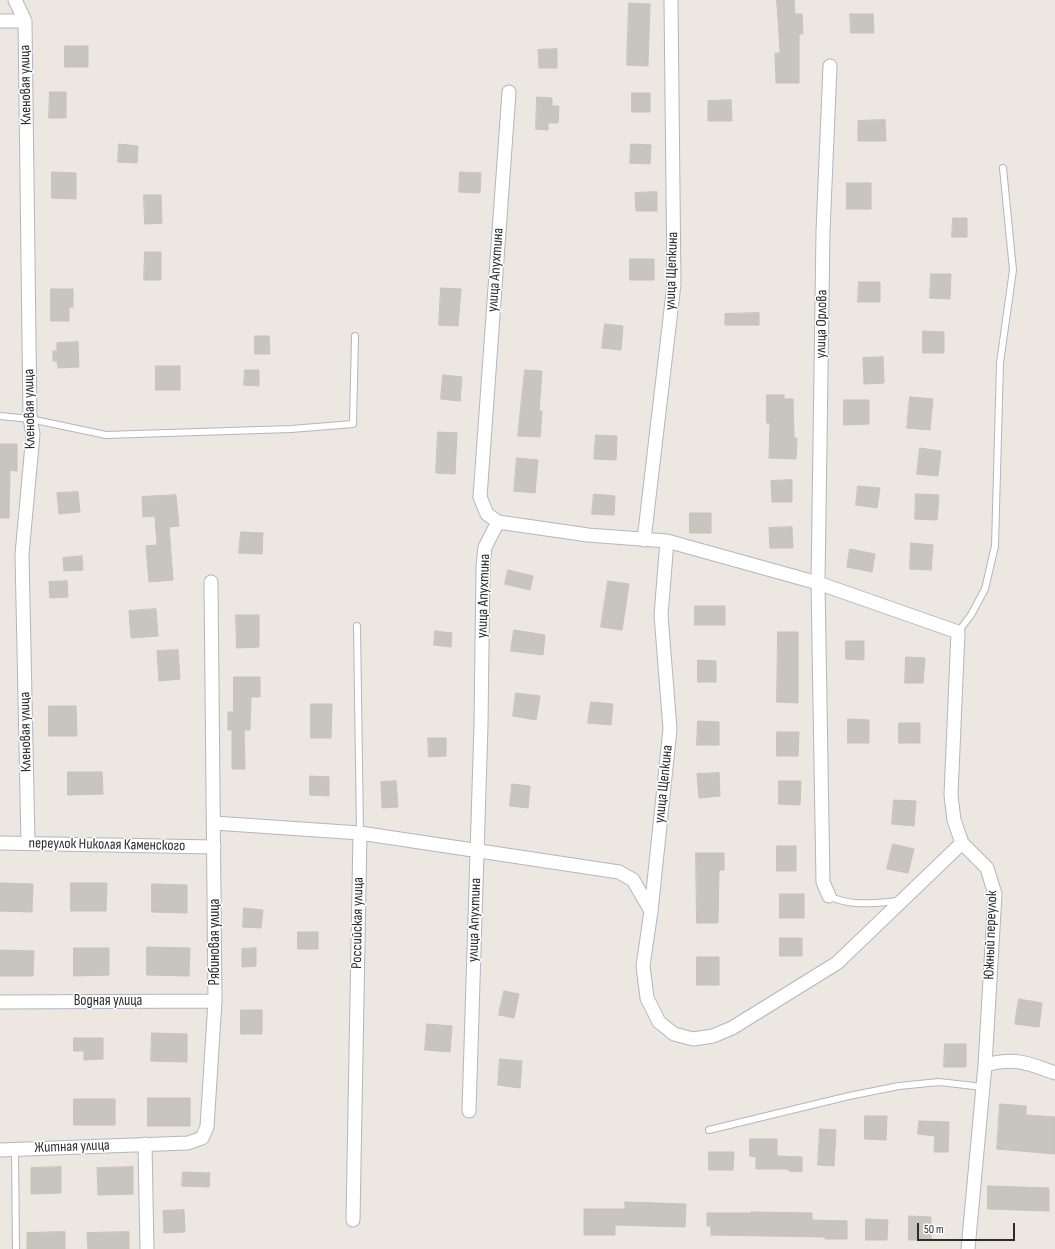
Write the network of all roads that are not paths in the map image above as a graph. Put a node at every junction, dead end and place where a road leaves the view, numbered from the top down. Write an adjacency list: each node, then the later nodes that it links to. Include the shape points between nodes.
1 (15, 0): 4 (street, Кленовая улица)
2 (671, 0): 12 (street, улица Щепкина, via 674,284)
3 (0, 21): 4 (street)
4 (25, 21): 10 (street, Кленовая улица)
5 (830, 66): 15 (street, улица Орлова, via 823,231)
6 (509, 92): 11 (street, улица Апухтина, via 480,497 487,514)
7 (1004, 168): 17 (lane, via 1013,270 1000,363 995,546 985,589)
8 (355, 336): 10 (lane, via 353,424 290,429 106,435)
9 (0, 416): 10 (lane)
10 (30, 419): 22 (street, Кленовая улица, via 33,434 22,554)
11 (498, 522): 12 (street); 24 (street, улица Апухтина, via 485,547)
12 (644, 540): 13 (street)
13 (667, 541): 15 (street); 27 (street, улица Щепкина, via 661,615 670,729)
14 (211, 582): 18 (street, Рябиновая улица)
15 (818, 583): 17 (street); 25 (street, улица Орлова, via 823,882)
16 (357, 626): 19 (lane, Российская улица)
17 (958, 632): 20 (street, Южный переулок, via 951,795 954,820)
18 (214, 823): 19 (street); 23 (street, Рябиновая улица)
19 (360, 833): 24 (street); 38 (street, Российская улица)
20 (962, 842): 26 (street); 30 (street, Южный переулок, via 987,868 994,894)
21 (0, 843): 22 (street, переулок Николая Каменского)
22 (28, 843): 23 (street, переулок Николая Каменского)
23 (214, 847): 28 (street, Рябиновая улица)
24 (477, 850): 27 (street, via 619,872 634,880); 33 (street, улица Апухтина)
25 (829, 896): 26 (lane, via 851,903)
26 (902, 901): 27 (street, улица Щепкина, via 837,963 732,1028 713,1036 693,1039 674,1034 659,1022 647,998 643,966)
27 (651, 911)
28 (216, 1001): 29 (street, Водная улица); 35 (street, Рябиновая улица, via 207,1127 202,1138 188,1143)
29 (0, 1002)
30 (985, 1065): 31 (street, via 1019,1060); 32 (street, Южный переулок)
31 (1055, 1073)
32 (983, 1087): 34 (lane, via 939,1082 899,1086); 41 (street, Южный переулок)
33 (469, 1111)
34 (709, 1130)
35 (145, 1144): 36 (street, Житная улица); 40 (street)
36 (15, 1149): 37 (street, Житная улица); 39 (lane)
37 (0, 1150)
38 (353, 1220)
39 (16, 1249)
40 (147, 1249)
41 (968, 1249)

